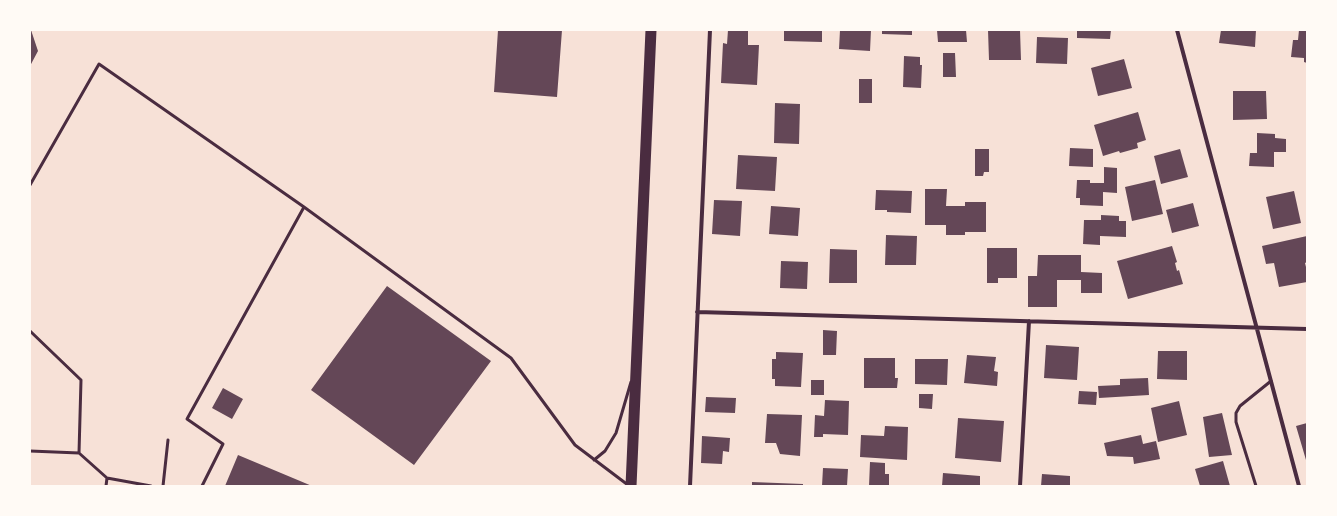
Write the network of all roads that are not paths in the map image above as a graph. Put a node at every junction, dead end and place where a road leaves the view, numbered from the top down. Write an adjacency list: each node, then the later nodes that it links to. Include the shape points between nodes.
1 (651, 30): 11 (highway)
2 (710, 30): 6 (street)
3 (1177, 30): 8 (street)
4 (30, 185): 5 (lane, via 99,64)
5 (304, 207): 16 (lane, via 511,358 575,445); 21 (lane, via 187,419 223,444)
6 (697, 312): 7 (street); 23 (street)
7 (1029, 321): 8 (street); 24 (street)
8 (1256, 328): 9 (street); 12 (street)
9 (1307, 329)
10 (30, 331): 15 (lane, via 81,380)
11 (636, 364): 16 (lane, via 616,433 605,451); 22 (highway)
12 (1271, 381): 25 (lane, via 1240,406 1236,413 1236,422); 26 (street)
13 (168, 440): 20 (lane)
14 (30, 451): 15 (lane)
15 (79, 453): 17 (lane)
16 (594, 460): 22 (lane)
17 (107, 478): 18 (lane); 19 (lane)
18 (106, 486)
19 (151, 486)
20 (163, 486)
21 (202, 486)
22 (630, 486)
23 (690, 486)
24 (1020, 486)
25 (1256, 486)
26 (1299, 486)

